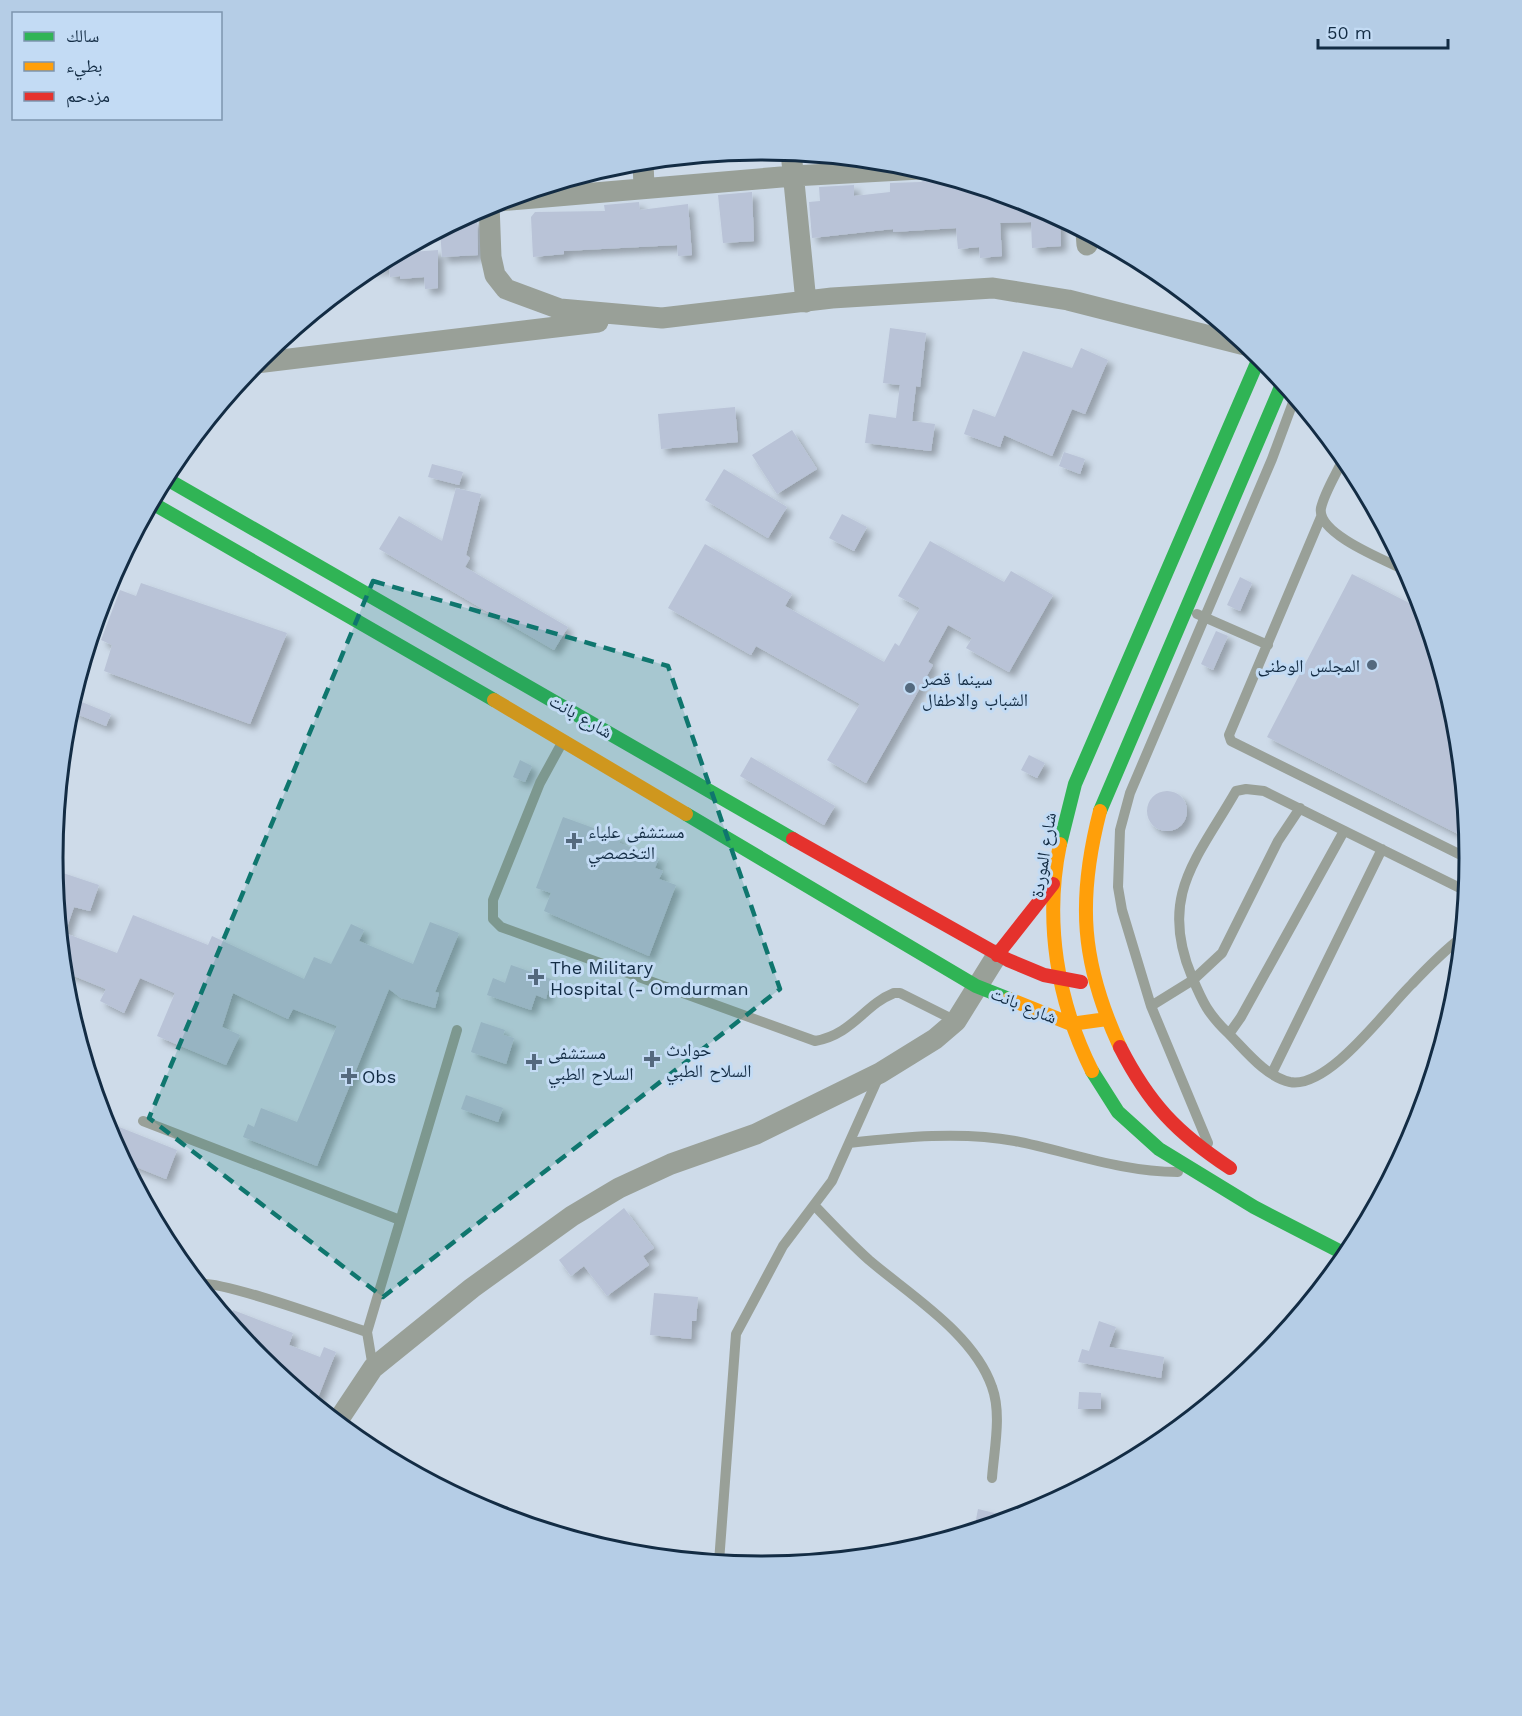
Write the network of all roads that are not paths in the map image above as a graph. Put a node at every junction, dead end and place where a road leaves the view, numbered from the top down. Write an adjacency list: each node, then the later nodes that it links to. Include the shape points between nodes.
1 (792, 161): 4 (street)
2 (643, 170): 5 (street)
3 (884, 171): 4 (street)
4 (793, 176): 5 (street); 8 (street)
5 (644, 188): 6 (street)
6 (534, 198)
7 (499, 211): 9 (street, via 491,257 495,274 506,289 561,309)
8 (806, 302): 9 (street, via 720,313); 10 (street, via 993,288 1068,300)
9 (631, 318): 11 (street)
10 (1230, 341)
11 (270, 361)
12 (1256, 366): 20 (main road, شارع الموردة)
13 (1279, 390): 20 (main road, شارع الموردة)
14 (1292, 405): 21 (lane)
15 (1339, 467): 18 (lane, via 1321,507)
16 (173, 483): 31 (main road, شارع بانت)
17 (159, 506): 23 (main road, شارع بانت)
18 (1321, 517): 19 (lane, via 1327,527 1349,542); 22 (lane)
19 (1394, 565)
20 (1170, 603): 21 (lane); 28 (main road, شارع الموردة, via 1075,784 1060,838); 34 (main road, شارع الموردة, via 1098,816 1086,885 1086,938)
21 (1204, 616): 22 (lane); 36 (lane, via 1130,793 1120,830 1118,887)
22 (1268, 645): 27 (lane, via 1229,735 1231,741)
23 (563, 741): 35 (main road, شارع بانت); 38 (lane, via 540,783 493,900 493,919 501,927 815,1041 829,1039 846,1029 894,993)
24 (1300, 808): 25 (lane); 33 (lane, via 1278,840 1222,953); 33 (lane, via 1264,792 1236,792 1179,898 1180,941)
25 (1344, 831): 26 (lane); 41 (lane)
26 (1382, 849): 29 (lane); 43 (lane)
27 (1459, 854)
28 (1053, 884): 31 (main road); 32 (main road, شارع الموردة)
29 (1458, 887)
30 (1453, 945): 43 (lane, via 1411,984 1350,1051 1313,1078 1290,1082)
31 (997, 955): 32 (main road, شارع بانت); 35 (street, شارع بانت)
32 (1058, 980): 34 (main road, شارع بانت); 39 (main road, شارع الموردة)
33 (1193, 980): 36 (lane); 41 (lane, via 1209,1016)
34 (1096, 983): 37 (main road, شارع الموردة)
35 (976, 986): 38 (street); 39 (main road, شارع بانت)
36 (1151, 1005): 46 (lane)
37 (1107, 1018): 39 (main road, شارع بانت); 46 (main road, شارع الموردة, via 1143,1088 1163,1115 1191,1143)
38 (956, 1021): 42 (street)
39 (1071, 1024): 47 (main road, شارع الموردة, via 1109,1102 1137,1132)
40 (457, 1030): 51 (lane)
41 (1229, 1034): 43 (lane)
42 (880, 1073): 45 (lane); 56 (street, via 756,1134 671,1164 619,1188 572,1216 481,1281)
43 (1272, 1073)
44 (143, 1121): 51 (lane)
45 (849, 1143): 47 (lane, via 979,1137 1014,1141 1151,1172); 49 (lane, via 832,1182)
46 (1213, 1157): 48 (main road, شارع الموردة)
47 (1195, 1172): 53 (main road, شارع الموردة, via 1260,1213)
48 (1239, 1175)
49 (814, 1205): 58 (lane, via 972,1349 993,1388 996,1422); 59 (lane, via 783,1246 736,1334)
50 (1284, 1206): 52 (main road, شارع الموردة)
51 (400, 1220): 55 (lane)
52 (1339, 1248)
53 (1338, 1250)
54 (207, 1282): 55 (lane)
55 (367, 1332): 56 (lane)
56 (373, 1368): 57 (street)
57 (341, 1416)
58 (992, 1478)
59 (720, 1555)

